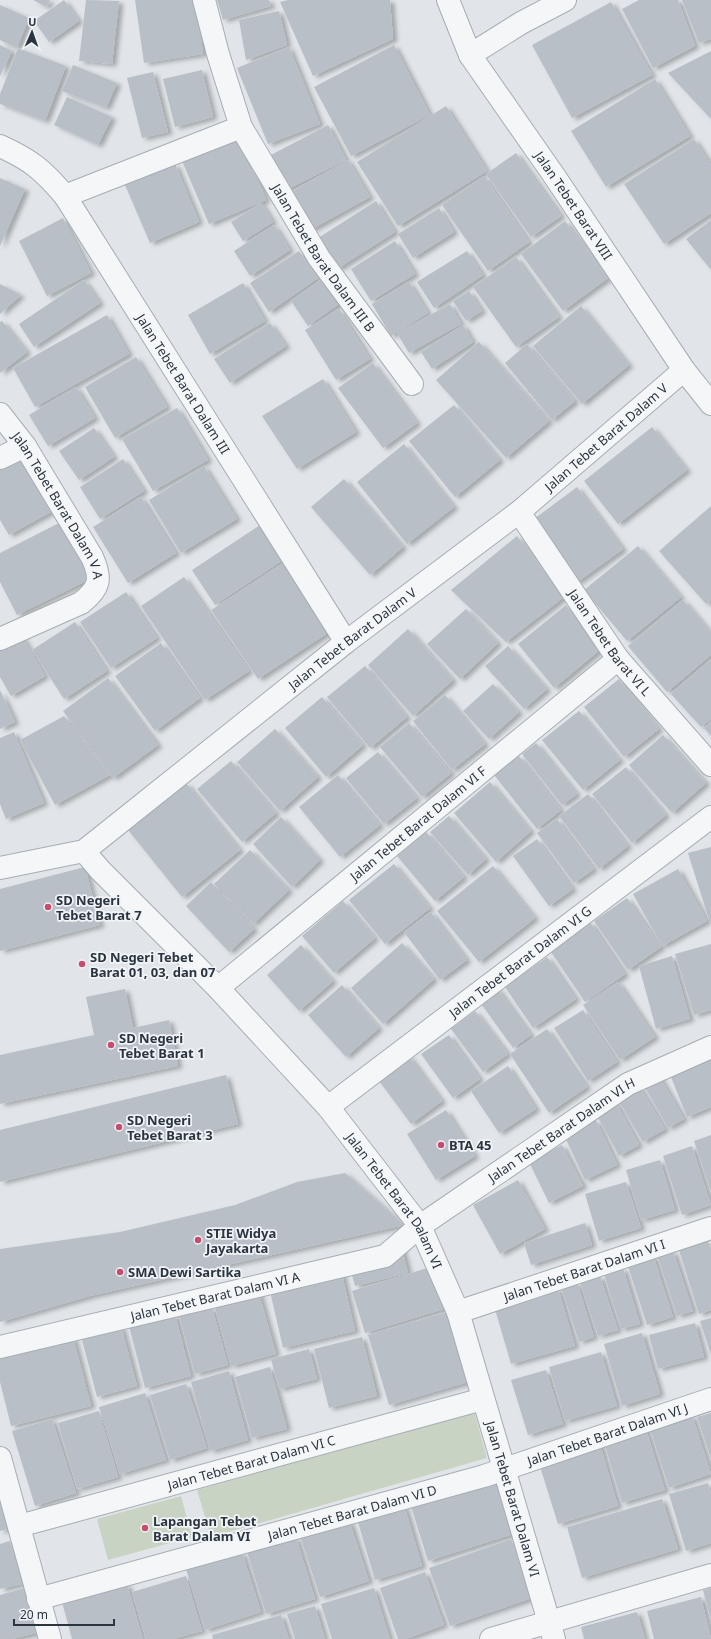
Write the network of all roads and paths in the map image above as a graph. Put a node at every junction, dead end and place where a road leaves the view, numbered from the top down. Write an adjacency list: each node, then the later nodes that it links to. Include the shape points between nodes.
1 (204, 0): 5 (street, Jalan Tebet Barat Dalam III B)
2 (448, 0): 4 (street, Jalan Tebet Barat VIII)
3 (564, 0): 4 (street)
4 (470, 55): 8 (street, Jalan Tebet Barat VIII)
5 (241, 127): 7 (street); 9 (street, Jalan Tebet Barat Dalam III B, via 319,258)
6 (0, 146): 7 (street, Jalan Tebet Barat Dalam III, via 26,158 47,174)
7 (65, 196): 16 (street, Jalan Tebet Barat Dalam III)
8 (684, 370): 10 (street, Jalan Tebet Barat VIII); 14 (street, Jalan Tebet Barat Dalam V)
9 (412, 384)
10 (711, 404)
11 (0, 414): 12 (street, Jalan Tebet Barat Dalam V A)
12 (26, 446): 13 (street); 15 (street, Jalan Tebet Barat Dalam V A, via 92,557 98,571 99,582 92,595 81,603)
13 (0, 458)
14 (519, 512): 16 (street, Jalan Tebet Barat Dalam V); 17 (street, Jalan Tebet Barat VI L)
15 (0, 639)
16 (346, 642): 20 (street, Jalan Tebet Barat Dalam V)
17 (618, 659): 18 (street, Jalan Tebet Barat VI L); 22 (street, Jalan Tebet Barat Dalam VI F)
18 (711, 765)
19 (711, 817): 24 (street, Jalan Tebet Barat Dalam VI G)
20 (84, 851): 21 (street, Jalan Tebet Barat Dalam V); 22 (street, Jalan Tebet Barat Dalam VI)
21 (0, 868)
22 (218, 988): 24 (street, Jalan Tebet Barat Dalam VI)
23 (711, 1047): 25 (street, Jalan Tebet Barat Dalam VI H, via 628,1084)
24 (328, 1106): 25 (street, Jalan Tebet Barat Dalam VI)
25 (420, 1226): 27 (street, Jalan Tebet Barat Dalam VI); 28 (street, Jalan Tebet Barat Dalam VI A, via 384,1256)
26 (711, 1228): 27 (street, Jalan Tebet Barat Dalam VI I)
27 (458, 1312): 29 (street, Jalan Tebet Barat Dalam VI)
28 (0, 1347)
29 (483, 1399): 32 (street, Jalan Tebet Barat Dalam VI); 33 (street, Jalan Tebet Barat Dalam VI C)
30 (711, 1399): 32 (street, Jalan Tebet Barat Dalam VI J)
31 (0, 1458): 33 (street)
32 (504, 1469): 35 (street, Jalan Tebet Barat Dalam VI D); 36 (street, Jalan Tebet Barat Dalam VI)
33 (19, 1526): 35 (street)
34 (711, 1575): 36 (street)
35 (38, 1599): 37 (street)
36 (551, 1631): 38 (street)
37 (50, 1639)
38 (491, 1639)

